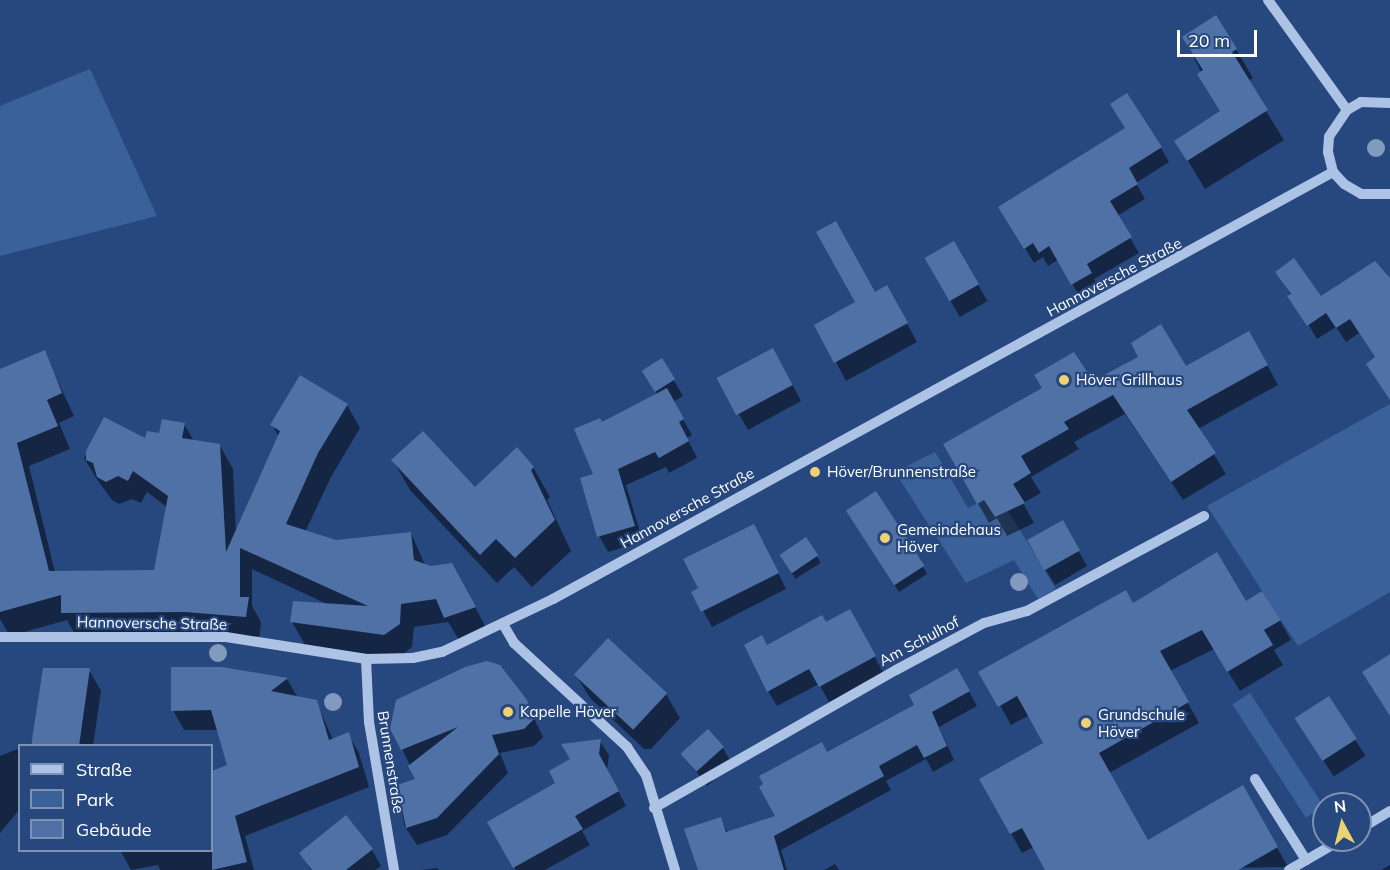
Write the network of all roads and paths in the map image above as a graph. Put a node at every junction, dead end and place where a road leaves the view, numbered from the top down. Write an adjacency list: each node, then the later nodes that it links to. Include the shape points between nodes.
1 (1268, 0): 3 (street)
2 (1390, 103): 3 (street, via 1361,102)
3 (1347, 110): 4 (street, via 1329,137)
4 (1333, 172): 5 (street, via 1361,194); 7 (street, Hannoversche Straße)
5 (1390, 194)
6 (1204, 516): 11 (street, Am Schulhof, via 1027,612 984,623)
7 (503, 624): 9 (street, Hannoversche Straße, via 442,652 413,658); 11 (street, via 514,643 627,747 646,775)
8 (0, 637): 9 (street, Hannoversche Straße, via 226,637)
9 (366, 659): 16 (street, Brunnenstraße, via 369,722)
10 (1255, 779): 15 (street)
11 (654, 808): 17 (street)
12 (1390, 811): 13 (street)
13 (1372, 822)
14 (1320, 852): 15 (street)
15 (1306, 860): 18 (street)
16 (394, 870)
17 (675, 870)
18 (1289, 870)

